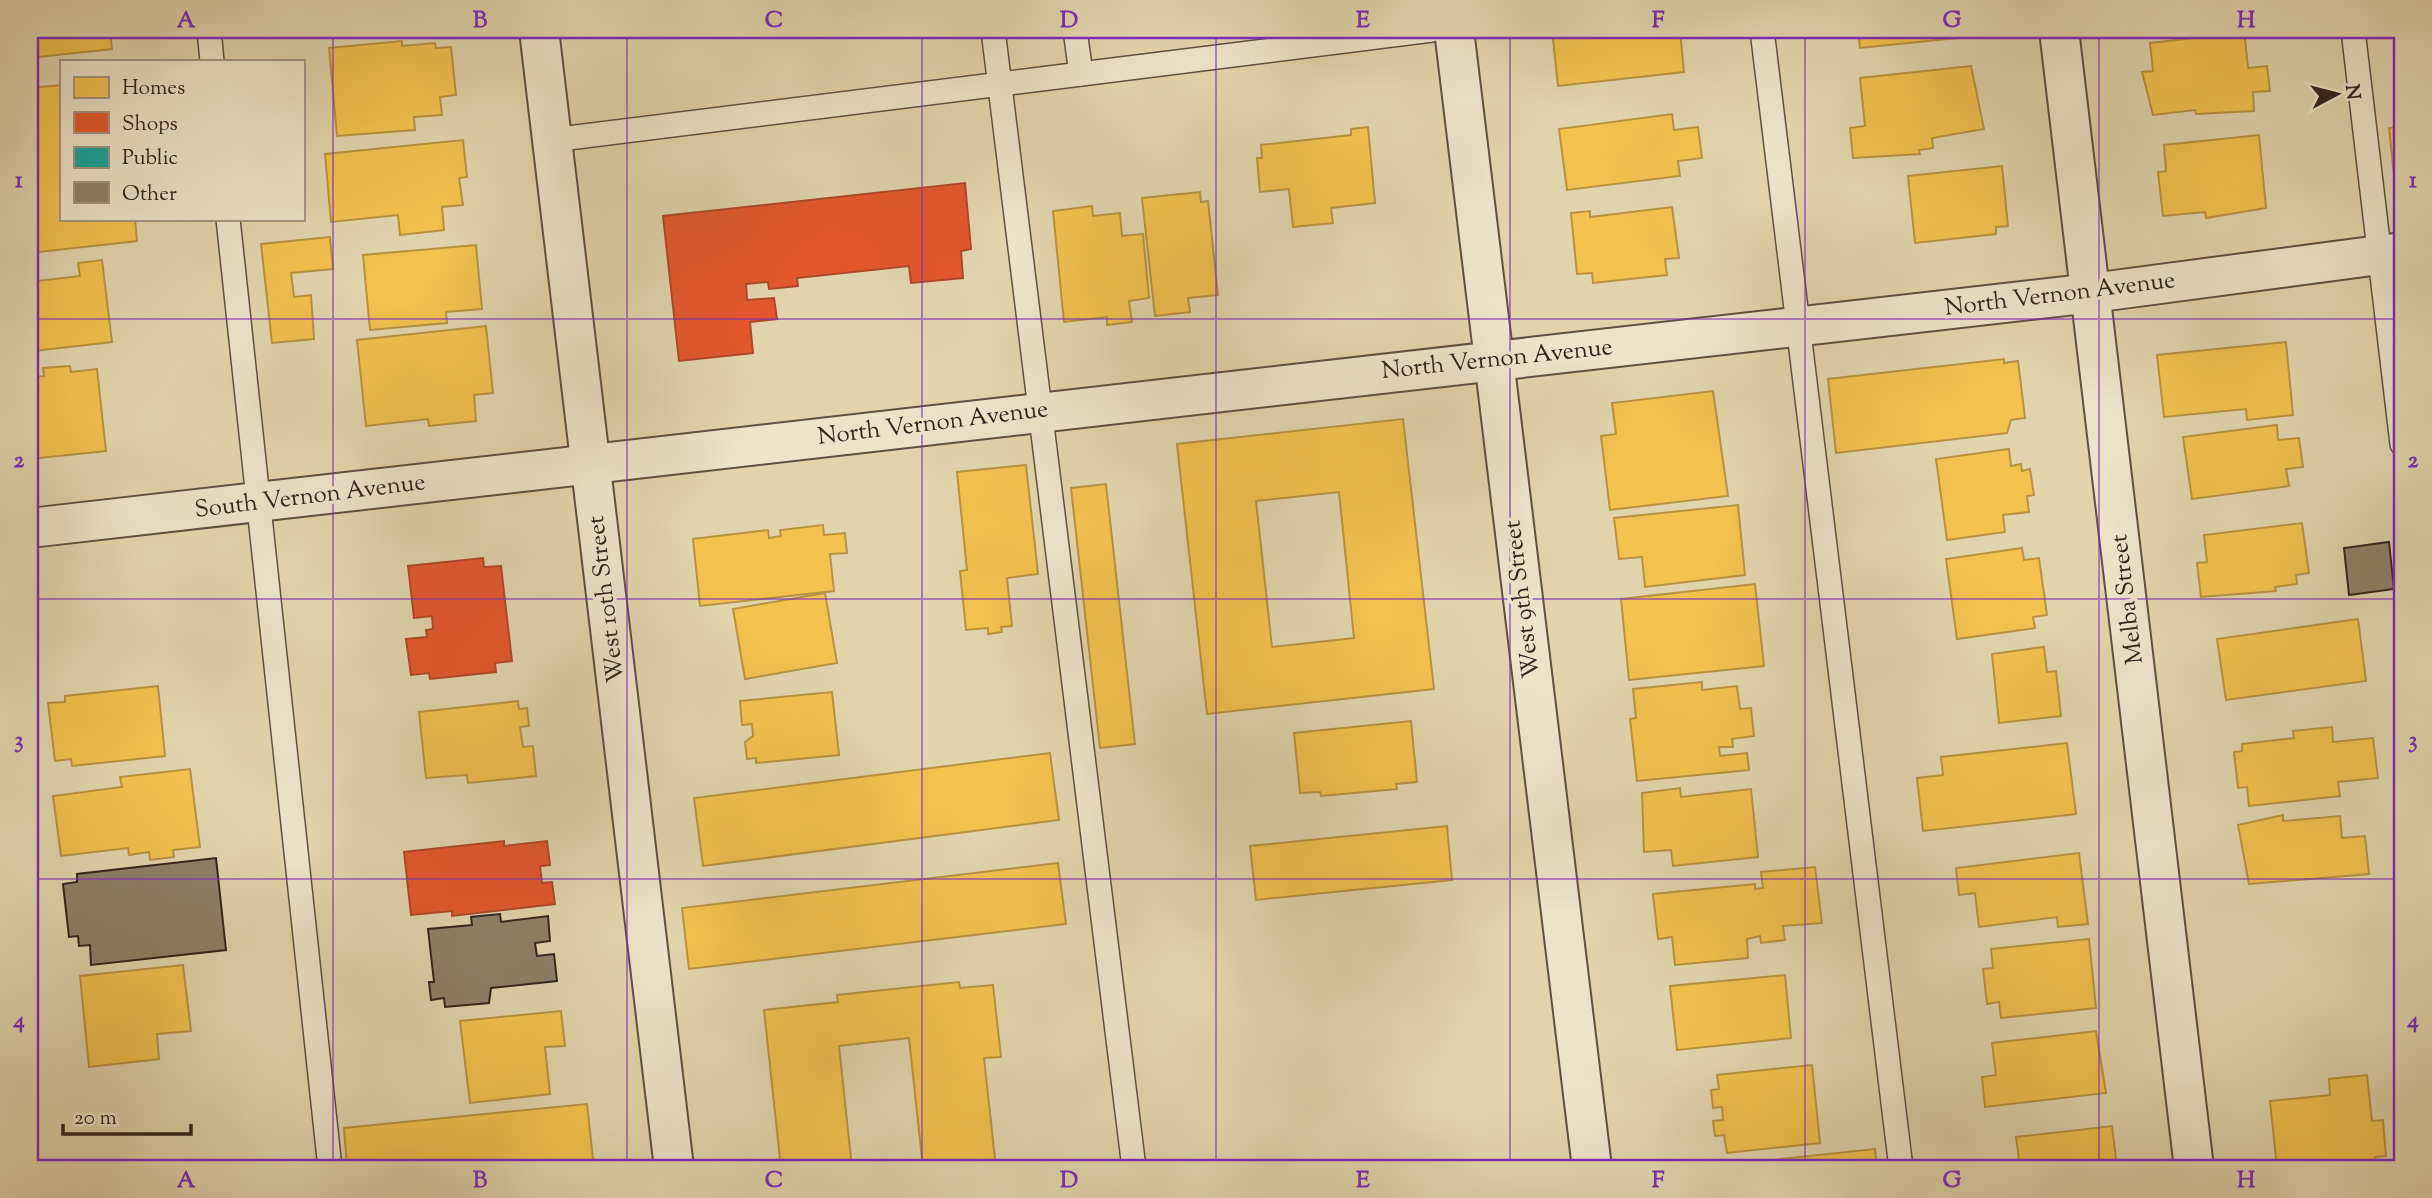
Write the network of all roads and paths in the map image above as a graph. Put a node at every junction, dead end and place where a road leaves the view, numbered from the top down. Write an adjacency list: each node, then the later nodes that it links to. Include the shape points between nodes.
1 (209, 30): 10 (lane)
2 (539, 30): 13 (street, West 10th Street)
3 (993, 30): 12 (lane)
4 (1076, 30): 11 (lane)
5 (1432, 30): 11 (lane)
6 (1454, 30): 18 (street, West 9th Street)
7 (1762, 30): 17 (lane)
8 (2059, 30): 16 (street, Melba Street)
9 (2353, 30): 15 (lane)
10 (212, 60)
11 (1081, 74): 12 (lane)
12 (1000, 84): 13 (lane); 19 (lane)
13 (552, 139): 21 (street, West 10th Street)
14 (228, 220): 22 (lane)
15 (2391, 254): 16 (street, North Vernon Avenue); 20 (lane)
16 (2092, 293): 17 (street, North Vernon Avenue); 29 (street, Melba Street)
17 (1798, 326): 18 (street, North Vernon Avenue); 28 (lane)
18 (1494, 361): 19 (street, North Vernon Avenue); 27 (street, West 9th Street)
19 (1041, 411): 21 (street, North Vernon Avenue); 26 (lane)
20 (2402, 444)
21 (591, 464): 22 (street, South Vernon Avenue); 25 (street, West 10th Street)
22 (258, 503): 23 (street, South Vernon Avenue); 24 (lane)
23 (30, 528)
24 (330, 1168)
25 (674, 1168)
26 (1134, 1168)
27 (1592, 1168)
28 (1900, 1168)
29 (2194, 1168)

